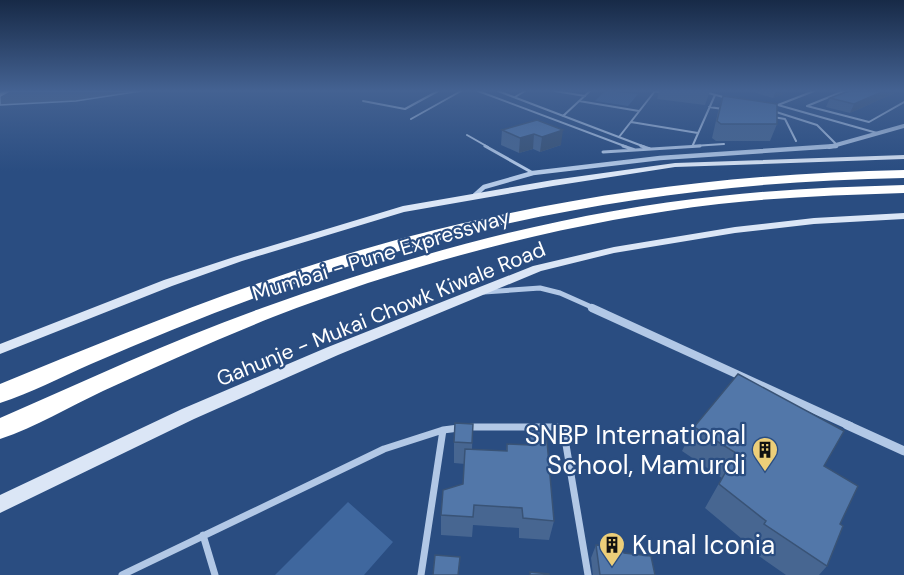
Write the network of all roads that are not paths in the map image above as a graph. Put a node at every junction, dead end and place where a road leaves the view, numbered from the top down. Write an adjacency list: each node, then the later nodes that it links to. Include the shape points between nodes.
1 (549, 118): 21 (lane)
2 (568, 118): 15 (lane)
3 (634, 118): 10 (lane)
4 (704, 118): 12 (lane)
5 (778, 118): 16 (lane, via 784,119)
6 (795, 118): 18 (lane, via 818,125)
7 (823, 118): 13 (lane)
8 (853, 118): 9 (lane, via 869,122)
9 (876, 118)
10 (631, 122): 12 (lane); 15 (lane)
11 (904, 126): 13 (street)
12 (698, 133): 19 (lane)
13 (876, 133): 18 (street)
14 (467, 135): 24 (lane)
15 (619, 137): 20 (lane)
16 (796, 141)
17 (724, 144): 19 (lane)
18 (837, 145): 24 (street)
19 (692, 147): 20 (lane)
20 (650, 149): 21 (lane)
21 (634, 150): 22 (lane)
22 (603, 152)
23 (904, 157): 27 (street, via 675,165)
24 (533, 173): 27 (street, via 484,187)
25 (904, 174): 31 (highway, Mumbai - Pune Expressway, via 769,178 683,188 527,215 416,240 260,289)
26 (904, 189): 32 (highway, Mumbai - Pune Expressway, via 790,193 700,202 621,214 496,241 264,314)
27 (475, 195): 30 (street, via 403,209 238,259)
28 (904, 216): 29 (street, Gahunje - Mukai Chowk Kiwale Road, via 735,230 614,250 537,268)
29 (478, 293): 34 (street, via 540,288 560,293); 35 (street, Gahunje - Mukai Chowk Kiwale Road, via 188,414)
30 (0, 349)
31 (0, 394)
32 (0, 429)
33 (443, 430): 36 (lane, via 384,449); 39 (lane); 40 (lane, via 563,427)
34 (904, 451)
35 (0, 504)
36 (203, 535): 37 (lane); 38 (lane)
37 (122, 575)
38 (215, 575)
39 (421, 575)
40 (588, 575)

